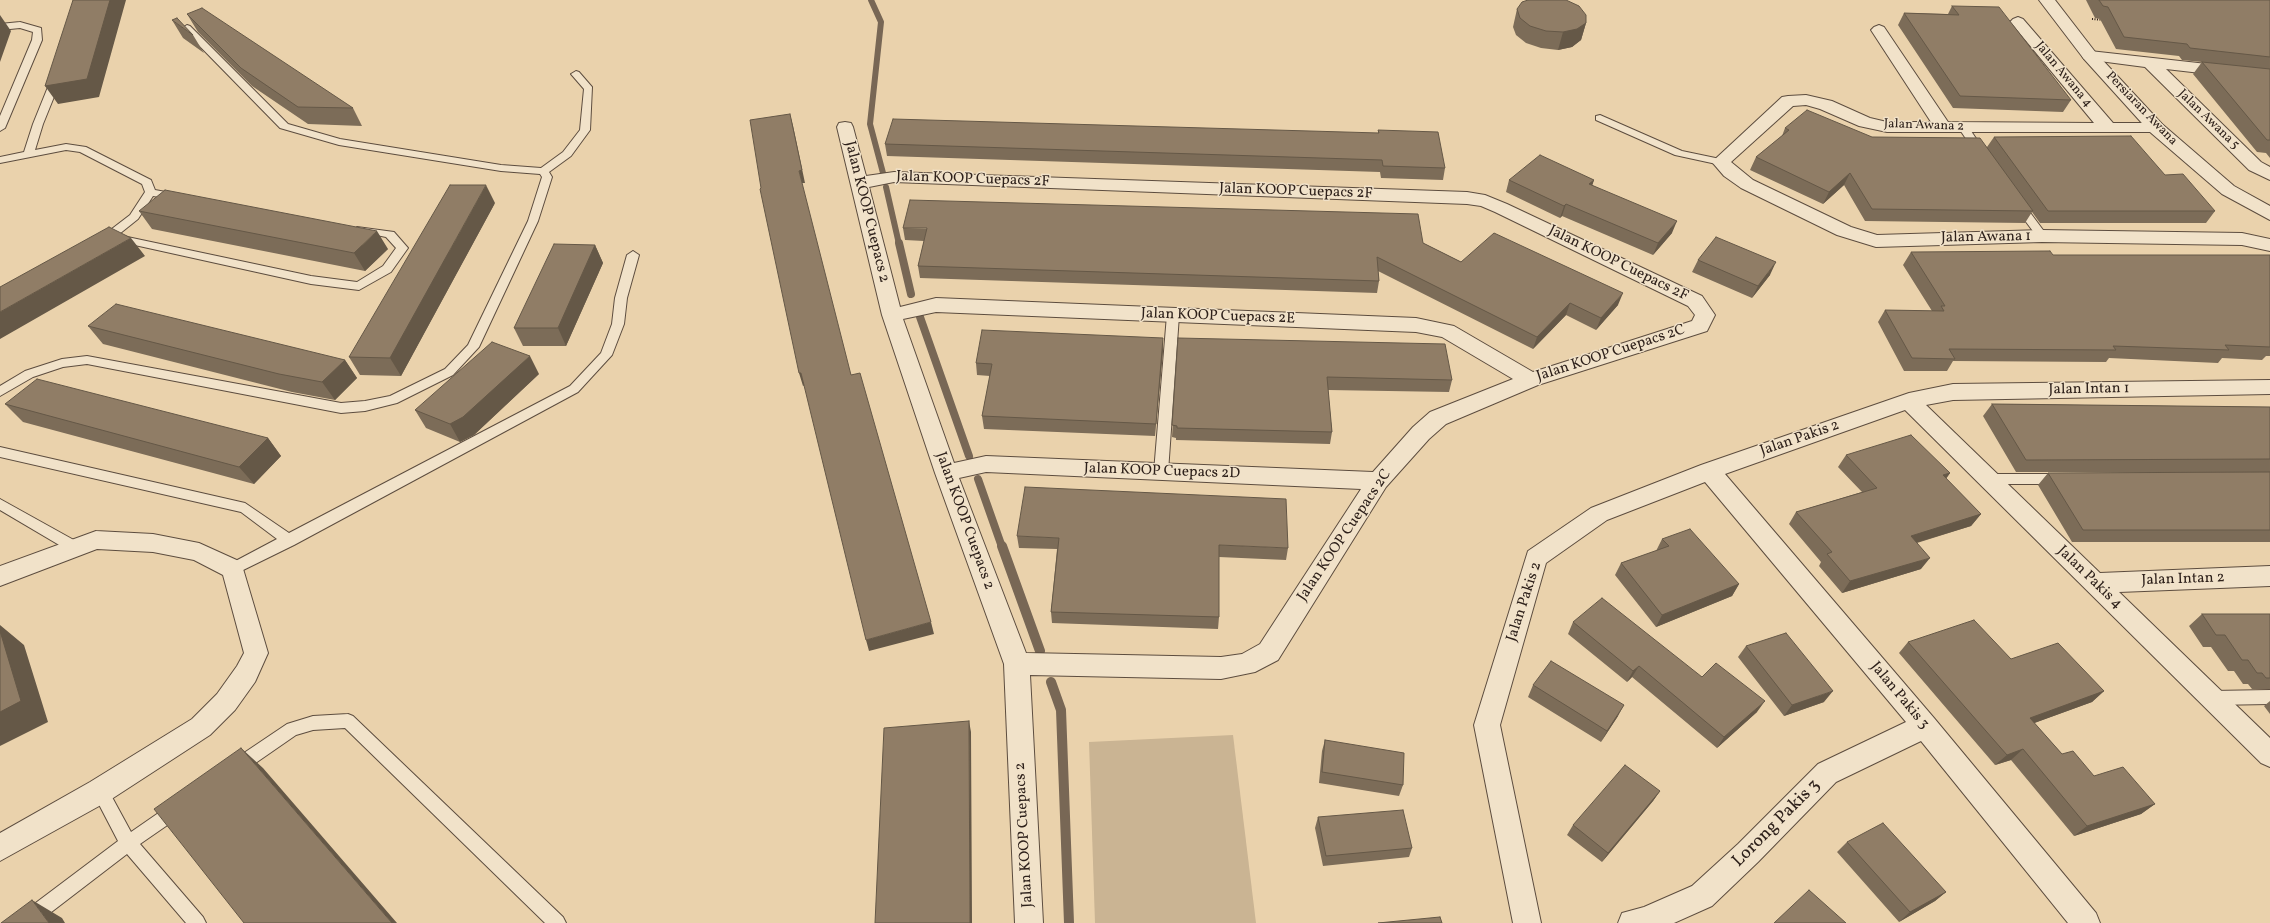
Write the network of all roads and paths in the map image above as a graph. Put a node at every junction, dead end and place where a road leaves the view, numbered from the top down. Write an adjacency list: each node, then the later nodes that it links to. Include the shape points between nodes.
1 (2047, 0): 8 (street, Persiaran Awana)
2 (2092, 19): 3 (path)
3 (2108, 21)
4 (2018, 22): 18 (street, Jalan Awana 4)
5 (0, 27): 17 (lane, via 20,25 38,30 37,40)
6 (187, 28): 24 (lane, via 284,126 339,142 501,168)
7 (1879, 30): 15 (street)
8 (2090, 56): 9 (street); 19 (street, Persiaran Awana)
9 (2149, 62): 12 (street); 25 (street, Jalan Awana 5, via 2255,166)
10 (62, 64): 20 (lane)
11 (576, 74): 24 (lane, via 589,89 586,130 567,154)
12 (2270, 76)
13 (1600, 118): 23 (lane, via 1679,153)
14 (845, 127): 26 (street, Jalan KOOP Cuepacs 2)
15 (1943, 127): 16 (street, Jalan Awana 2); 23 (street, Jalan Awana 2, via 1887,127 1865,122 1826,105 1806,100 1788,101)
16 (1963, 127): 18 (street, Jalan Awana 2); 21 (lane)
17 (0, 128)
18 (2108, 128): 19 (street, Jalan Awana 2)
19 (2156, 128): 30 (street, Persiaran Awana, via 2228,190)
20 (29, 154): 22 (lane); 27 (lane, via 66,147 82,149 147,182)
21 (1986, 159)
22 (0, 160)
23 (1721, 162): 32 (street, Jalan Awana 1, via 1747,184 1844,231 1876,241)
24 (544, 171): 42 (lane, via 547,177 533,221 473,347 449,372 393,400 341,408 87,360 62,363 29,374)
25 (2270, 175)
26 (858, 182): 37 (street, Jalan KOOP Cuepacs 2); 39 (street, Jalan KOOP Cuepacs 2F, via 894,177 1473,199 1501,208 1694,301)
27 (150, 192): 29 (lane); 33 (lane, via 134,217)
28 (2014, 198): 32 (lane)
29 (189, 199)
30 (2270, 214)
31 (351, 228): 33 (lane, via 390,234 402,248 387,269 359,286 311,280)
32 (2042, 236): 35 (street, Jalan Awana 1, via 2242,239)
33 (110, 237): 34 (lane)
34 (96, 244)
35 (2270, 245)
36 (633, 255): 52 (lane, via 618,324 606,355 574,389)
37 (892, 315): 38 (street, Jalan KOOP Cuepacs 2E, via 936,305); 47 (street, Jalan KOOP Cuepacs 2)
38 (1172, 315): 40 (street, Jalan KOOP Cuepacs 2E, via 1416,325 1447,331); 46 (lane)
39 (1705, 315): 40 (street, Jalan KOOP Cuepacs 2C, via 1700,326)
40 (1531, 380): 50 (street, Jalan KOOP Cuepacs 2C, via 1438,418)
41 (2270, 386): 43 (street, Jalan Intan 1, via 1953,392)
42 (0, 392)
43 (1909, 401): 45 (street, Jalan Pakis 2); 48 (street, Jalan Pakis 4)
44 (0, 452): 52 (lane, via 245,508)
45 (1709, 471): 61 (street, Jalan Pakis 3); 72 (street, Jalan Pakis 2, via 1599,514 1536,558 1487,726)
46 (1161, 472): 47 (street, Jalan KOOP Cuepacs 2D, via 986,464); 50 (street, Jalan KOOP Cuepacs 2D)
47 (946, 473): 58 (street, Jalan KOOP Cuepacs 2)
48 (1988, 479): 49 (lane); 57 (street, Jalan Pakis 4)
49 (2074, 479)
50 (1378, 481): 58 (street, Jalan KOOP Cuepacs 2C, via 1269,652 1246,664 1221,668)
51 (0, 504): 53 (lane)
52 (289, 541): 54 (lane)
53 (76, 548): 54 (street, via 96,540 153,543 199,552); 55 (street)
54 (233, 569): 64 (street, via 256,653 246,674 226,702 201,727)
55 (0, 576)
56 (2270, 576): 57 (street, Jalan Intan 2)
57 (2095, 584): 60 (street, Jalan Pakis 4)
58 (1017, 664): 71 (street, Jalan KOOP Cuepacs 2)
59 (2270, 697): 60 (lane)
60 (2212, 698): 62 (street, Jalan Pakis 4)
61 (1925, 726): 73 (street, Lorong Pakis 3, via 1827,773 1702,896 1645,921); 74 (street, Jalan Pakis 3)
62 (2270, 755)
63 (223, 777): 70 (lane, via 292,728 313,723 348,721)
64 (100, 791): 66 (lane); 67 (street)
65 (191, 799): 66 (lane)
66 (128, 843): 68 (lane); 69 (lane)
67 (0, 848)
68 (23, 923)
69 (197, 923)
70 (556, 923)
71 (1029, 923)
72 (1527, 923)
73 (1632, 923)
74 (2086, 923)

